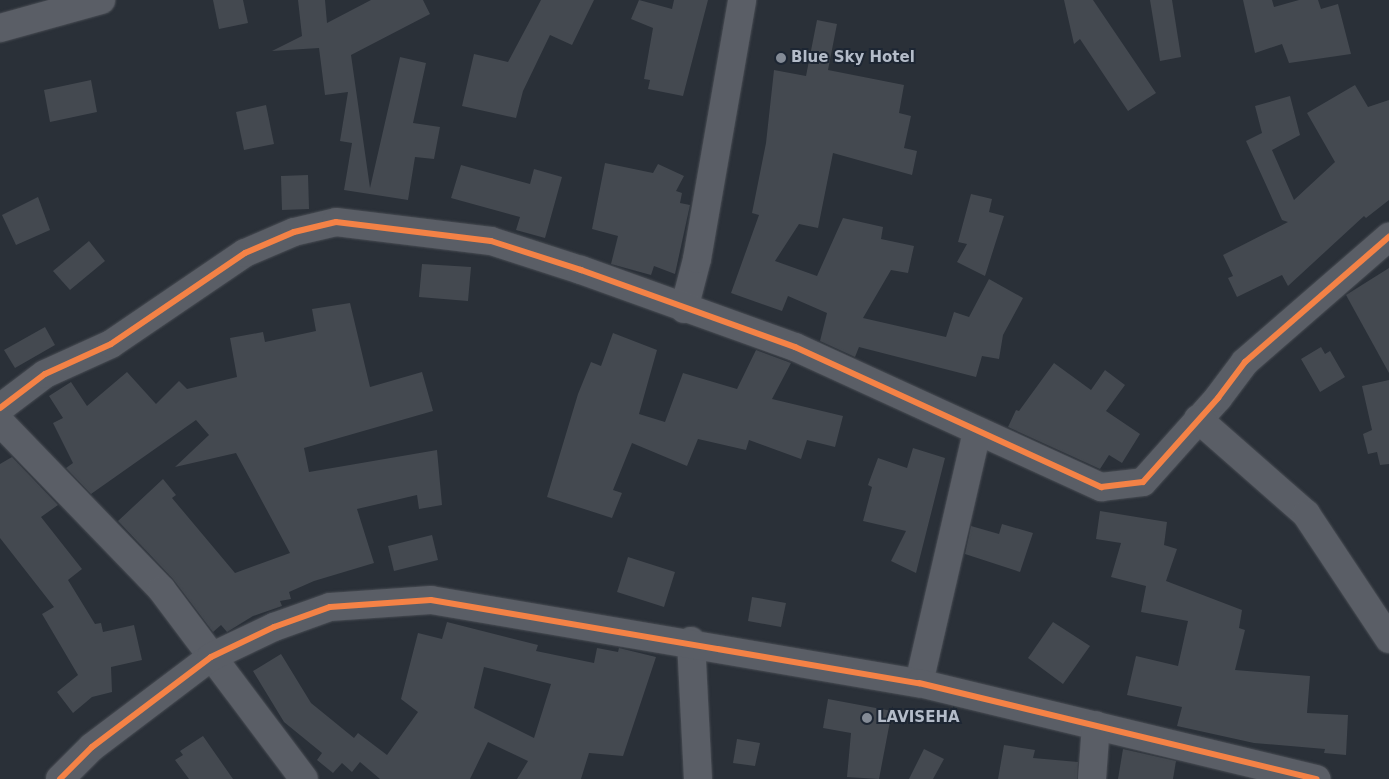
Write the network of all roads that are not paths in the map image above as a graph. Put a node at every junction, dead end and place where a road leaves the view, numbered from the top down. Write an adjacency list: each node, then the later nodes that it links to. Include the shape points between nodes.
1 (101, 0): 3 (street)
2 (742, 0): 5 (street, via 697,259)
3 (0, 28)
4 (1389, 237): 7 (street, via 1245,362)
5 (684, 309): 6 (street, via 491,241 336,222 294,232 246,253 111,344 45,374); 9 (street, via 795,348)
6 (0, 408)
7 (1198, 419): 9 (street, via 1143,482 1101,488); 10 (street, via 1306,514)
8 (0, 422): 12 (street, via 162,590)
9 (977, 432): 13 (street)
10 (1389, 639)
11 (691, 641): 12 (street, via 430,600 383,601 330,607 274,627); 13 (street); 17 (street)
12 (211, 657): 15 (street, via 92,746); 16 (street)
13 (919, 683): 14 (street)
14 (1096, 726): 18 (street); 19 (street)
15 (60, 779)
16 (304, 779)
17 (698, 779)
18 (1092, 779)
19 (1317, 779)

